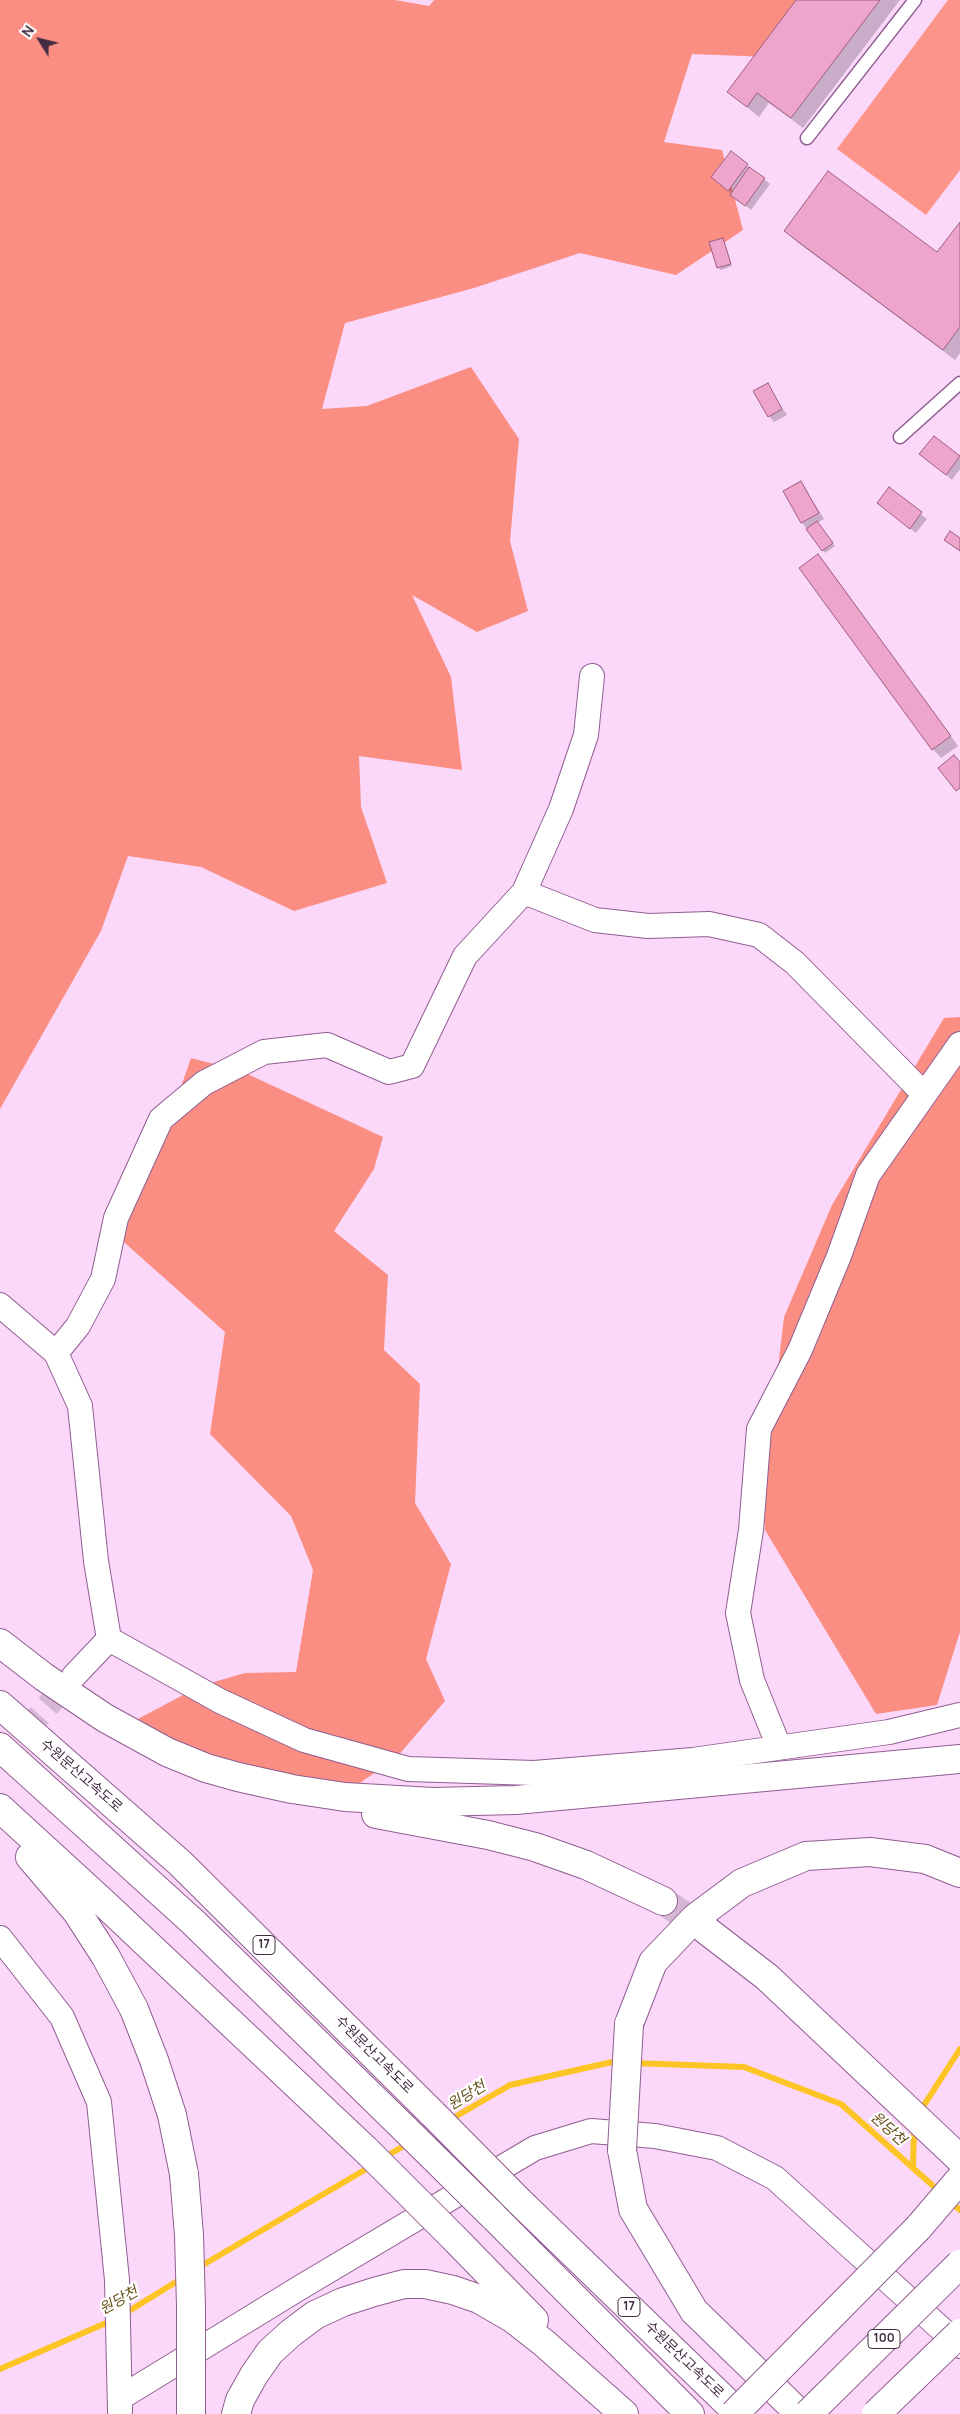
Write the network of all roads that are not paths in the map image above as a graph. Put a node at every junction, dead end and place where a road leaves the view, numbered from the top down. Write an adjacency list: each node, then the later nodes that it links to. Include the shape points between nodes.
1 (915, 0): 2 (lane)
2 (807, 138)
3 (960, 383): 4 (lane)
4 (900, 437)
5 (592, 676): 6 (street, via 586,735 560,809)
6 (524, 892): 8 (street, via 595,920 648,926 709,924 759,935 795,963); 10 (street, via 465,956 412,1066 389,1072 327,1044 264,1052 204,1083 161,1119 116,1218 103,1278 78,1326)
7 (960, 1044): 8 (street)
8 (924, 1094): 17 (street, via 868,1175 800,1350 759,1429 751,1530 738,1613 752,1680)
9 (0, 1305): 10 (street)
10 (56, 1352): 11 (street, via 80,1406 96,1560)
11 (109, 1639): 13 (street); 17 (street, via 220,1701 304,1740 408,1769 534,1773 693,1760)
12 (0, 1643): 19 (highway, via 105,1718 167,1752)
13 (74, 1676)
14 (0, 1705): 39 (highway, 수원문산고속도로 / 17, bridge, via 180,1863)
15 (960, 1715): 17 (street, via 889,1732)
16 (0, 1747): 37 (highway, 17, bridge, via 186,1916 494,2216)
17 (779, 1748)
18 (960, 1759): 19 (highway, via 526,1799 433,1802 292,1790)
19 (206, 1768): 23 (highway, via 235,1782 278,1795 334,1808 488,1834 535,1847 586,1865)
20 (0, 1808): 36 (highway, bridge, via 368,2152)
21 (0, 1825): 34 (highway, bridge, via 56,1885 106,1957 134,2009 172,2115 184,2174 191,2297)
22 (960, 1873): 40 (highway, bridge, via 925,1858 870,1852 806,1856 742,1883 694,1918 653,1962 629,2024 622,2150 633,2209 694,2311)
23 (663, 1901)
24 (706, 1930): 26 (highway, via 767,1977)
25 (0, 1938): 33 (street, via 62,2017 99,2102 117,2280)
26 (960, 2159)
27 (960, 2179): 29 (highway)
28 (960, 2193): 29 (highway)
29 (918, 2228): 38 (highway, bridge)
30 (960, 2264): 41 (highway, 100, bridge)
31 (960, 2333): 42 (highway, bridge)
32 (960, 2346): 33 (street, via 776,2178 717,2148 655,2136 591,2131 536,2148 301,2287)
33 (120, 2406)
34 (191, 2414)
35 (236, 2414): 36 (highway, via 254,2375 270,2352 291,2332 315,2315 343,2302 411,2284 453,2290 479,2299 512,2318)
36 (625, 2414)
37 (690, 2414)
38 (734, 2414)
39 (739, 2414)
40 (800, 2414)
41 (808, 2414)
42 (876, 2414)

